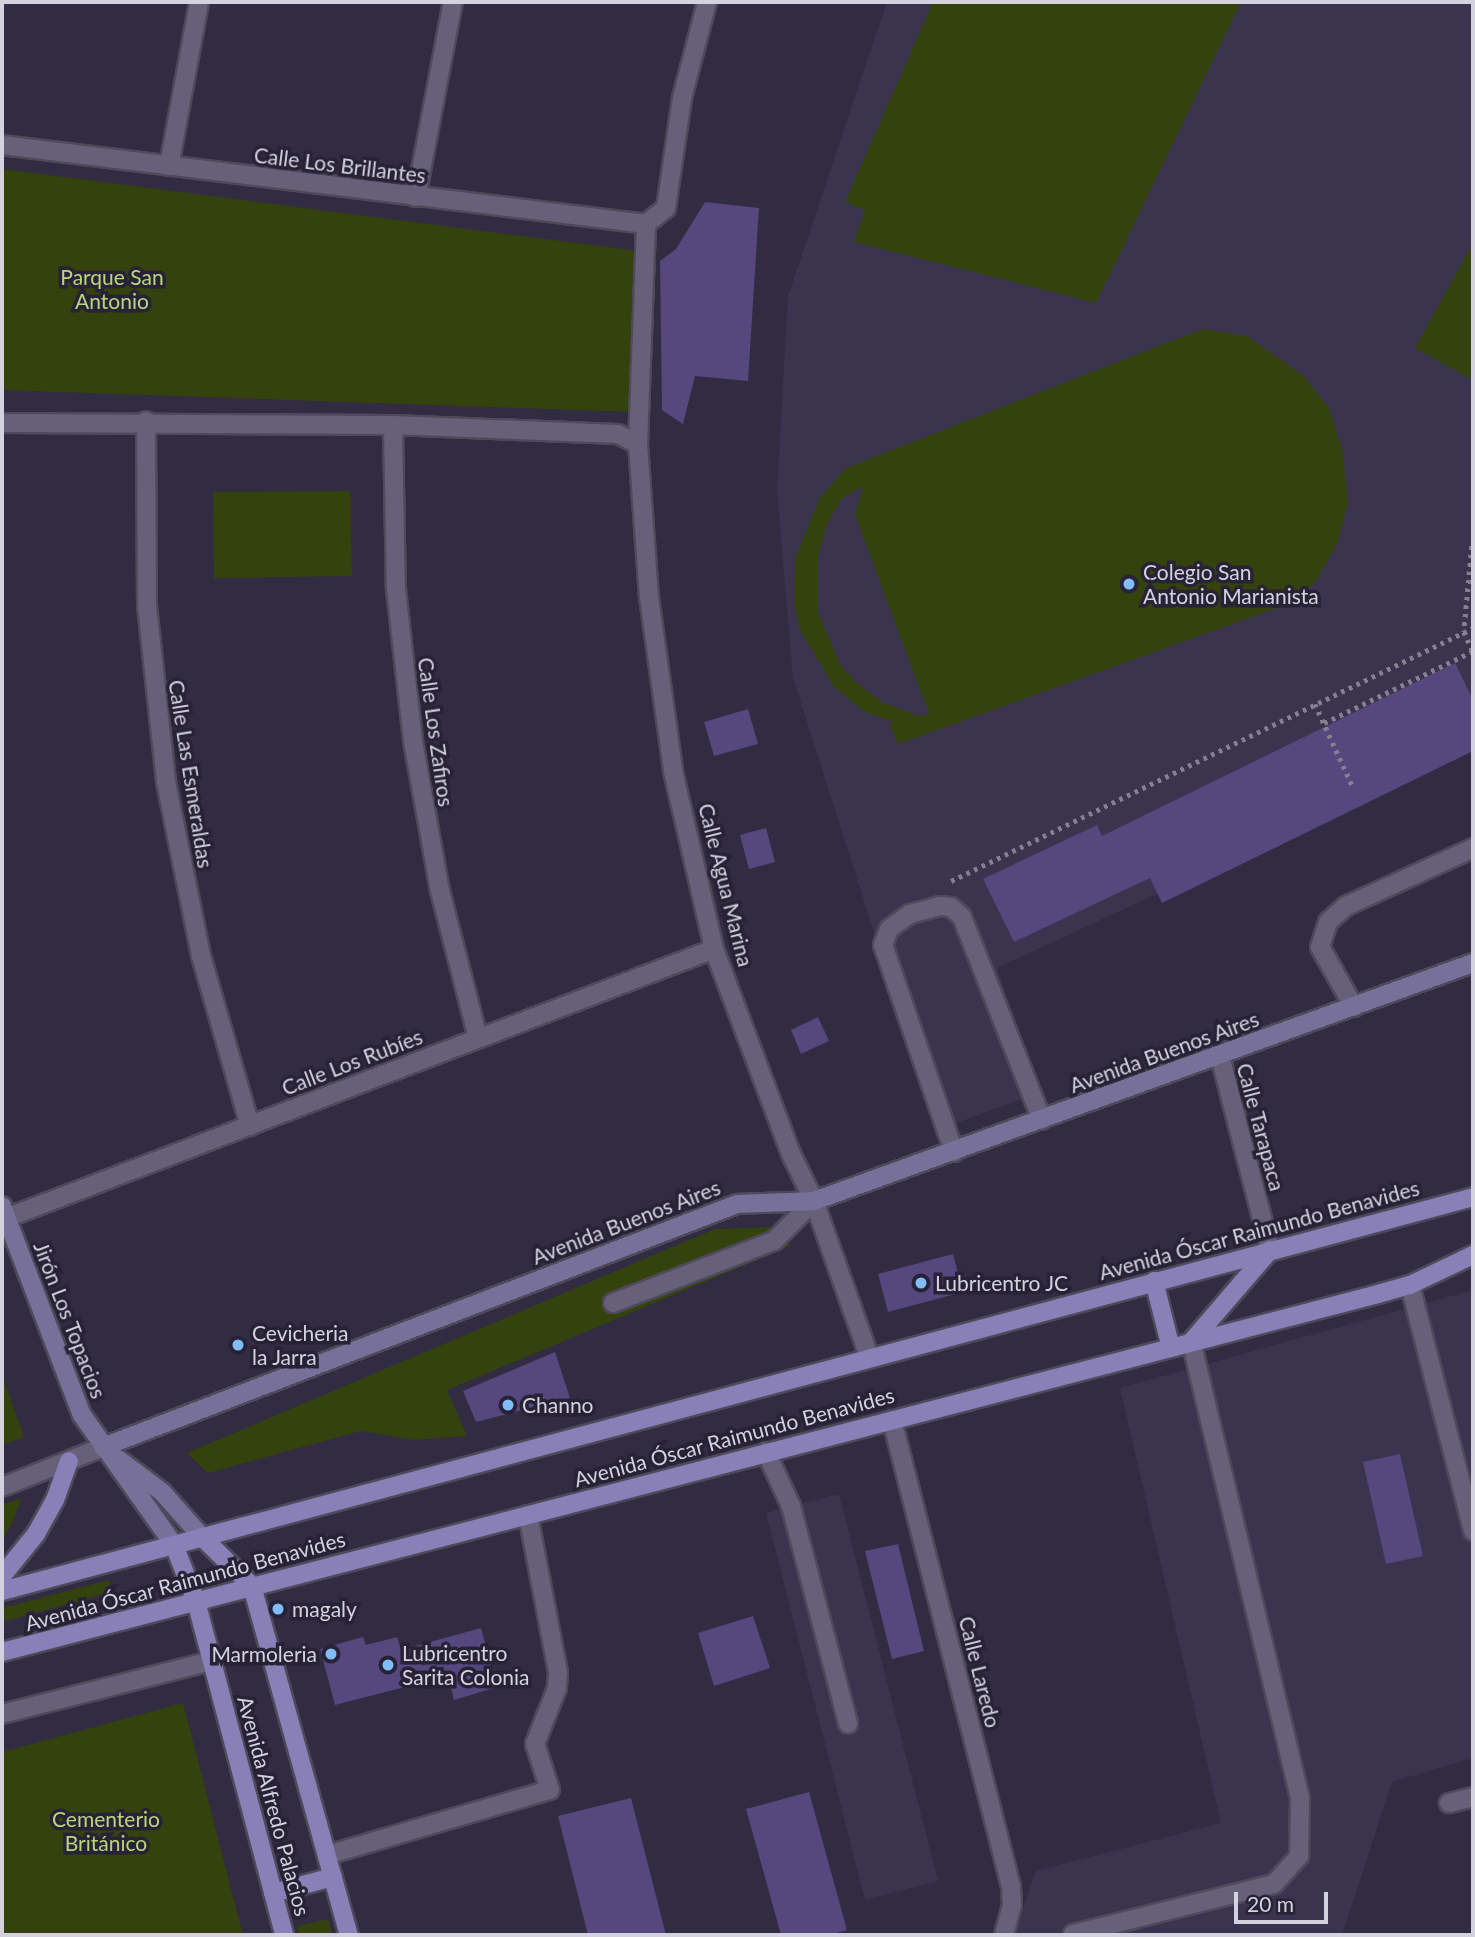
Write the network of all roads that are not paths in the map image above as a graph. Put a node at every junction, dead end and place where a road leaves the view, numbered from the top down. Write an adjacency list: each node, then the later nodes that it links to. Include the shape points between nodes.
1 (199, 2): 5 (street)
2 (453, 2): 6 (street)
3 (707, 2): 7 (street, via 682,98 666,208)
4 (2, 145): 5 (street, Calle Los Brillantes)
5 (169, 166): 6 (street, Calle Los Brillantes)
6 (416, 197): 7 (street, Calle Los Brillantes)
7 (646, 224): 11 (street, Calle Agua Marina)
8 (146, 421): 9 (street); 10 (street); 19 (street, Calle Las Esmeraldas, via 147,606 166,782 201,956)
9 (2, 423)
10 (393, 425): 11 (street, via 618,433); 16 (street, Calle Los Zafiros, via 396,589 413,741 440,891)
11 (638, 444): 13 (street, Calle Agua Marina, via 649,597 673,771)
12 (1473, 848): 15 (street, via 1346,906 1328,922 1320,947)
13 (715, 949): 16 (street, Calle Los Rubíes); 22 (street, Calle Agua Marina, via 791,1154)
14 (1473, 963): 15 (main road, Avenida Buenos Aires)
15 (1354, 1007): 17 (main road, Avenida Buenos Aires)
16 (478, 1038): 19 (street, Calle Los Rubíes)
17 (1220, 1056): 18 (main road, Avenida Buenos Aires); 24 (street, Calle Tarapaca)
18 (1042, 1120): 20 (main road, Avenida Buenos Aires); 20 (street, via 962,917 951,907 940,906 910,914 890,929 883,945)
19 (250, 1126): 23 (street, Calle Los Rubíes)
20 (954, 1152): 22 (main road, Avenida Buenos Aires)
21 (1473, 1197): 24 (main road, Avenida Óscar Raimundo Benavides)
22 (814, 1201): 28 (street, via 774,1241); 31 (street, Calle Agua Marina); 33 (main road, Avenida Buenos Aires, via 737,1204)
23 (4, 1212): 33 (main road, Jirón Los Topacios, via 82,1415)
24 (1270, 1250): 26 (main road, Avenida Óscar Raimundo Benavides); 29 (main road)
25 (1473, 1255): 27 (main road, Avenida Óscar Raimundo Benavides)
26 (1154, 1281): 30 (main road); 31 (main road, Avenida Óscar Raimundo Benavides)
27 (1410, 1285): 29 (main road, Avenida Óscar Raimundo Benavides); 38 (street)
28 (613, 1303)
29 (1191, 1342): 30 (main road, Avenida Óscar Raimundo Benavides); 54 (street, via 1300,1798 1299,1856 1274,1884)
30 (1171, 1348): 32 (main road, Avenida Óscar Raimundo Benavides)
31 (869, 1356): 39 (main road, Avenida Óscar Raimundo Benavides)
32 (892, 1420): 34 (main road, Avenida Óscar Raimundo Benavides); 57 (street, Calle Laredo, via 1010,1886 1012,1905)
33 (103, 1447): 35 (street, Avenida Buenos Aires); 39 (main road, Avenida Alfredo Palacios, via 162,1492); 40 (main road, Avenida Alfredo Palacios)
34 (766, 1451): 37 (main road, Avenida Óscar Raimundo Benavides); 48 (street, via 791,1506)
35 (69, 1461): 36 (street, Avenida Buenos Aires); 41 (main road, via 36,1534)
36 (2, 1487)
37 (528, 1515): 42 (main road, Avenida Óscar Raimundo Benavides); 51 (street, via 558,1673 535,1744 550,1790)
38 (1473, 1531)
39 (202, 1537): 40 (main road, Avenida Óscar Raimundo Benavides); 42 (main road, Avenida Alfredo Palacios)
40 (174, 1545): 43 (main road, Avenida Óscar Raimundo Benavides); 44 (main road, Avenida Alfredo Palacios)
41 (2, 1576)
42 (252, 1586): 44 (main road, Avenida Óscar Raimundo Benavides); 51 (main road, Avenida Alfredo Palacios)
43 (2, 1591)
44 (196, 1601): 45 (main road, Avenida Óscar Raimundo Benavides); 46 (main road, Avenida Alfredo Palacios)
45 (2, 1652)
46 (212, 1661): 47 (street); 53 (main road, Avenida Alfredo Palacios)
47 (2, 1714)
48 (848, 1724)
49 (1473, 1797): 50 (street)
50 (1449, 1803)
51 (327, 1855): 52 (main road, Avenida Alfredo Palacios)
52 (333, 1877): 53 (main road); 56 (main road, Avenida Alfredo Palacios)
53 (273, 1893): 55 (main road, Avenida Alfredo Palacios)
54 (1073, 1934)
55 (284, 1935)
56 (349, 1935)
57 (1004, 1935)

